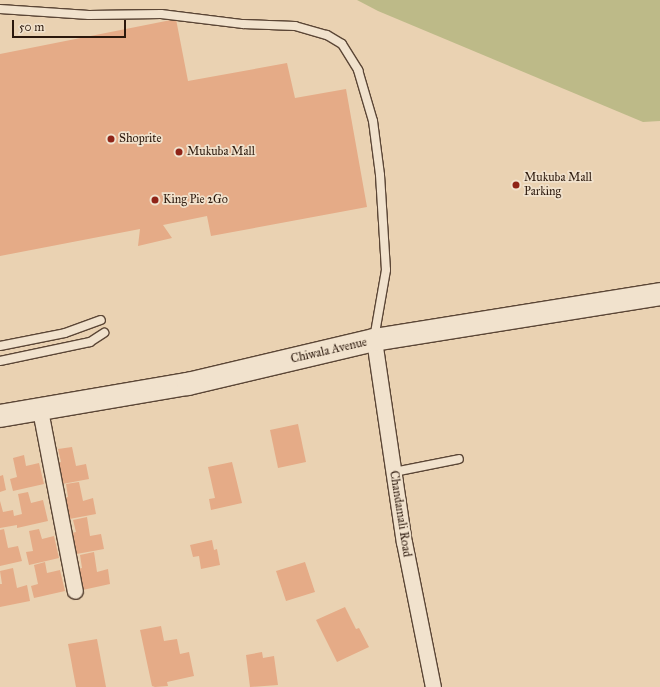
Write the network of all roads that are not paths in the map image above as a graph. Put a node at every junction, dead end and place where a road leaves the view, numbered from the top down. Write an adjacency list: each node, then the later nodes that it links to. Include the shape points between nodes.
1 (0, 9): 5 (lane, via 88,15 161,14 243,24 295,26 328,35 342,44 358,70 373,121 380,175 386,270)
2 (660, 294): 5 (main road, Chiwala Avenue)
3 (101, 320): 6 (lane, via 64,332)
4 (104, 333): 7 (lane, via 90,342)
5 (374, 340): 8 (main road, Chiwala Avenue, via 188,384); 11 (street, Chandamali Road)
6 (0, 346)
7 (0, 361)
8 (40, 410): 9 (main road, Chiwala Avenue); 12 (street)
9 (0, 416)
10 (459, 459): 11 (lane)
11 (394, 472): 13 (street, Chandamali Road, via 404,542)
12 (75, 591)
13 (432, 687)

